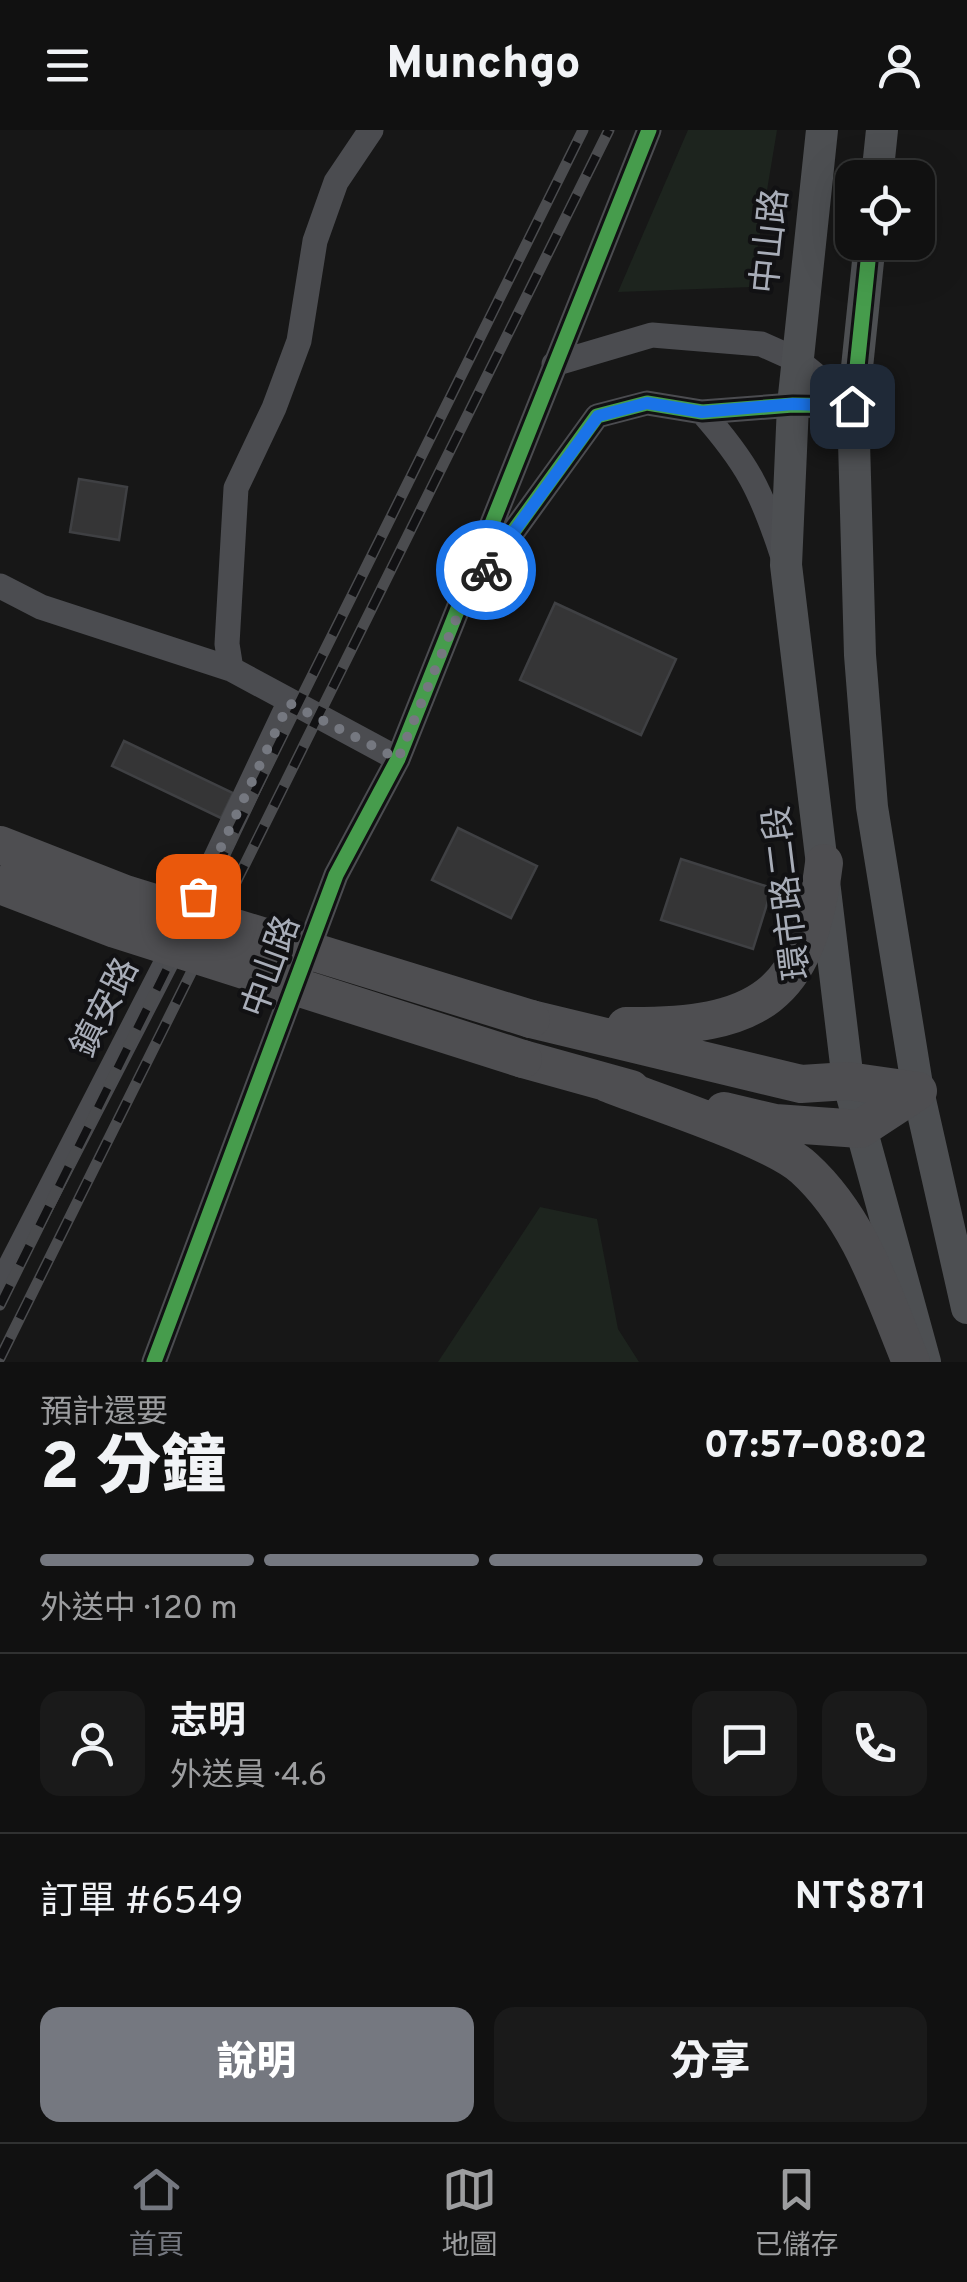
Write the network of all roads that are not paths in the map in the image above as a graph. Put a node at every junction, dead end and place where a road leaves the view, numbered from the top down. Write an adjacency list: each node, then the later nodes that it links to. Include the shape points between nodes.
1 (370, 130): 15 (street, via 336,182 316,241 299,341 236,488)
2 (649, 130): 8 (street)
3 (822, 130): 7 (main road, 中山路)
4 (882, 130): 5 (main road)
5 (879, 160)
6 (868, 260): 10 (main road)
7 (797, 360): 8 (street, 中山路, via 761,344 652,334); 9 (main road, 中山路); 10 (street, 中山路)
8 (554, 364): 14 (street, 中山路)
9 (793, 404): 10 (street, 中山路); 11 (street, 中山路); 12 (main road, 環市路二段)
10 (852, 406): 26 (main road, via 872,807)
11 (702, 412): 12 (street, via 760,488); 14 (street, 中山路, via 647,403 598,416)
12 (786, 565): 19 (main road, 環市路二段)
13 (0, 586): 15 (street, via 42,607)
14 (464, 600): 17 (street, 中山路)
15 (231, 670): 16 (street)
16 (289, 703): 17 (street); 22 (street, 鎮安路)
17 (398, 759): 30 (street, 中山路, via 336,875)
18 (0, 845): 23 (highway, bridge, via 126,894)
19 (824, 863): 23 (highway, via 804,953 779,988 748,1010 672,1026); 24 (main road, 環市路二段)
20 (0, 885): 25 (highway, bridge, via 115,930)
21 (0, 896): 22 (street)
22 (167, 961): 28 (street, 鎮安路)
23 (547, 1022): 24 (highway, via 801,1084)
24 (848, 1081): 26 (highway); 27 (main road, 環市路二段)
25 (607, 1083): 27 (highway, via 775,1123); 31 (highway, via 802,1166 853,1227)
26 (918, 1091): 27 (highway); 29 (main road)
27 (860, 1129): 32 (main road, 環市路二段)
28 (0, 1286)
29 (967, 1308)
30 (154, 1362)
31 (911, 1362)
32 (926, 1362)

